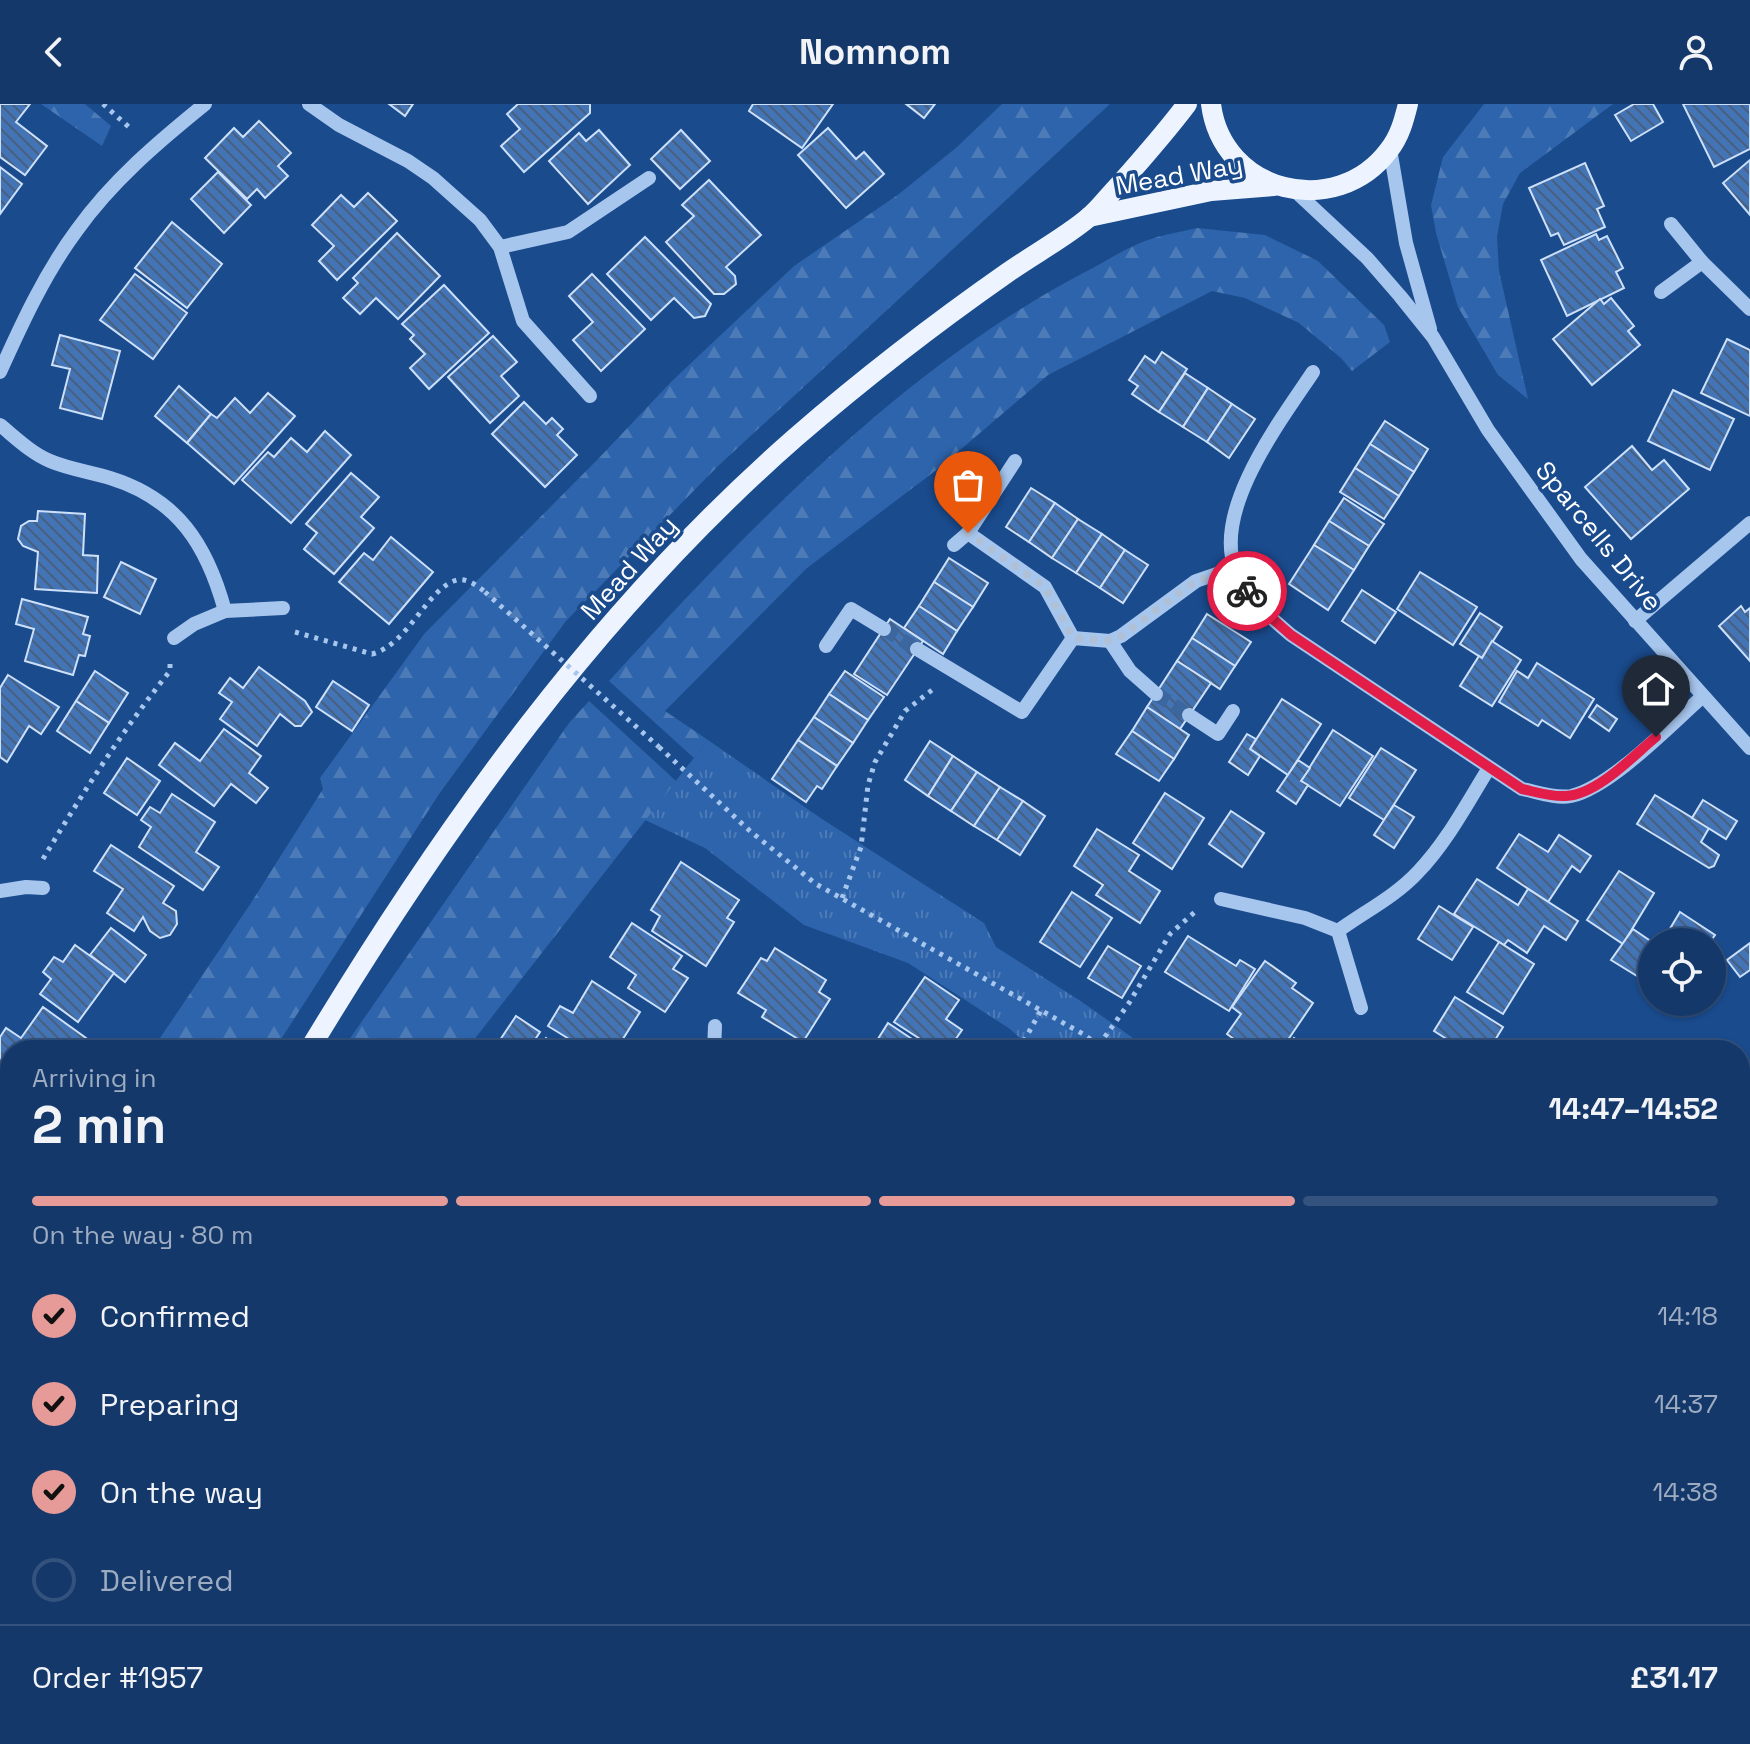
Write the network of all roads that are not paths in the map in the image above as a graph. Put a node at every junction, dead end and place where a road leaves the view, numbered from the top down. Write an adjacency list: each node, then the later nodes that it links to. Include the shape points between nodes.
1 (205, 104): 18 (street, via 115,184 76,231 35,298)
2 (309, 104): 13 (street, via 433,178 480,220)
3 (1187, 104): 11 (main road, Mead Way)
4 (1211, 104): 10 (main road, via 1221,138 1236,159 1255,175)
5 (1408, 104): 7 (main road)
6 (1427, 104): 7 (main road)
7 (1402, 127): 8 (main road, Mead Way)
8 (1390, 149): 10 (main road, Mead Way, via 1352,182 1303,191); 17 (street, Sparcells Drive, via 1406,243)
9 (649, 178): 13 (street, via 568,232)
10 (1285, 187): 11 (main road, Mead Way, via 1211,191); 17 (street, Sparcells Drive, via 1367,258)
11 (1089, 217): 48 (main road, Mead Way, via 860,383 738,490 641,591 498,764)
12 (1671, 224): 14 (street)
13 (500, 247): 20 (street, via 523,321)
14 (1702, 262): 15 (street); 16 (street)
15 (1661, 292)
16 (1750, 309)
17 (1433, 337): 29 (street, Sparcells Drive, via 1538,501)
18 (0, 372)
19 (1313, 372): 26 (street, via 1278,424 1236,507 1231,536)
20 (590, 396)
21 (0, 425): 28 (street, via 50,460 111,478 168,508 209,561)
22 (1015, 461): 24 (street)
23 (1750, 523): 29 (street)
24 (968, 533): 25 (street); 32 (street, via 1045,587)
25 (954, 545)
26 (1234, 568): 33 (street, via 1196,581); 41 (street, via 1259,607 1291,635)
27 (283, 608): 28 (street)
28 (225, 611): 31 (street)
29 (1635, 621): 37 (street, Sparcells Drive)
30 (884, 629): 34 (street, via 851,609)
31 (174, 638)
32 (1073, 638): 33 (street); 35 (street, via 1022,712)
33 (1110, 641): 36 (street, via 1130,671)
34 (826, 646)
35 (917, 649)
36 (1156, 694)
37 (1702, 697): 40 (street, Sparcells Drive); 41 (street, via 1610,776 1570,796 1522,789)
38 (1233, 711): 39 (street, via 1218,734)
39 (1189, 715)
40 (1750, 748)
41 (1489, 768): 45 (street, via 1419,872)
42 (43, 888): 43 (street)
43 (0, 891)
44 (1221, 899): 45 (street)
45 (1338, 931): 46 (street)
46 (1361, 1008)
47 (715, 1026): 49 (street)
48 (315, 1040)
49 (714, 1040)

